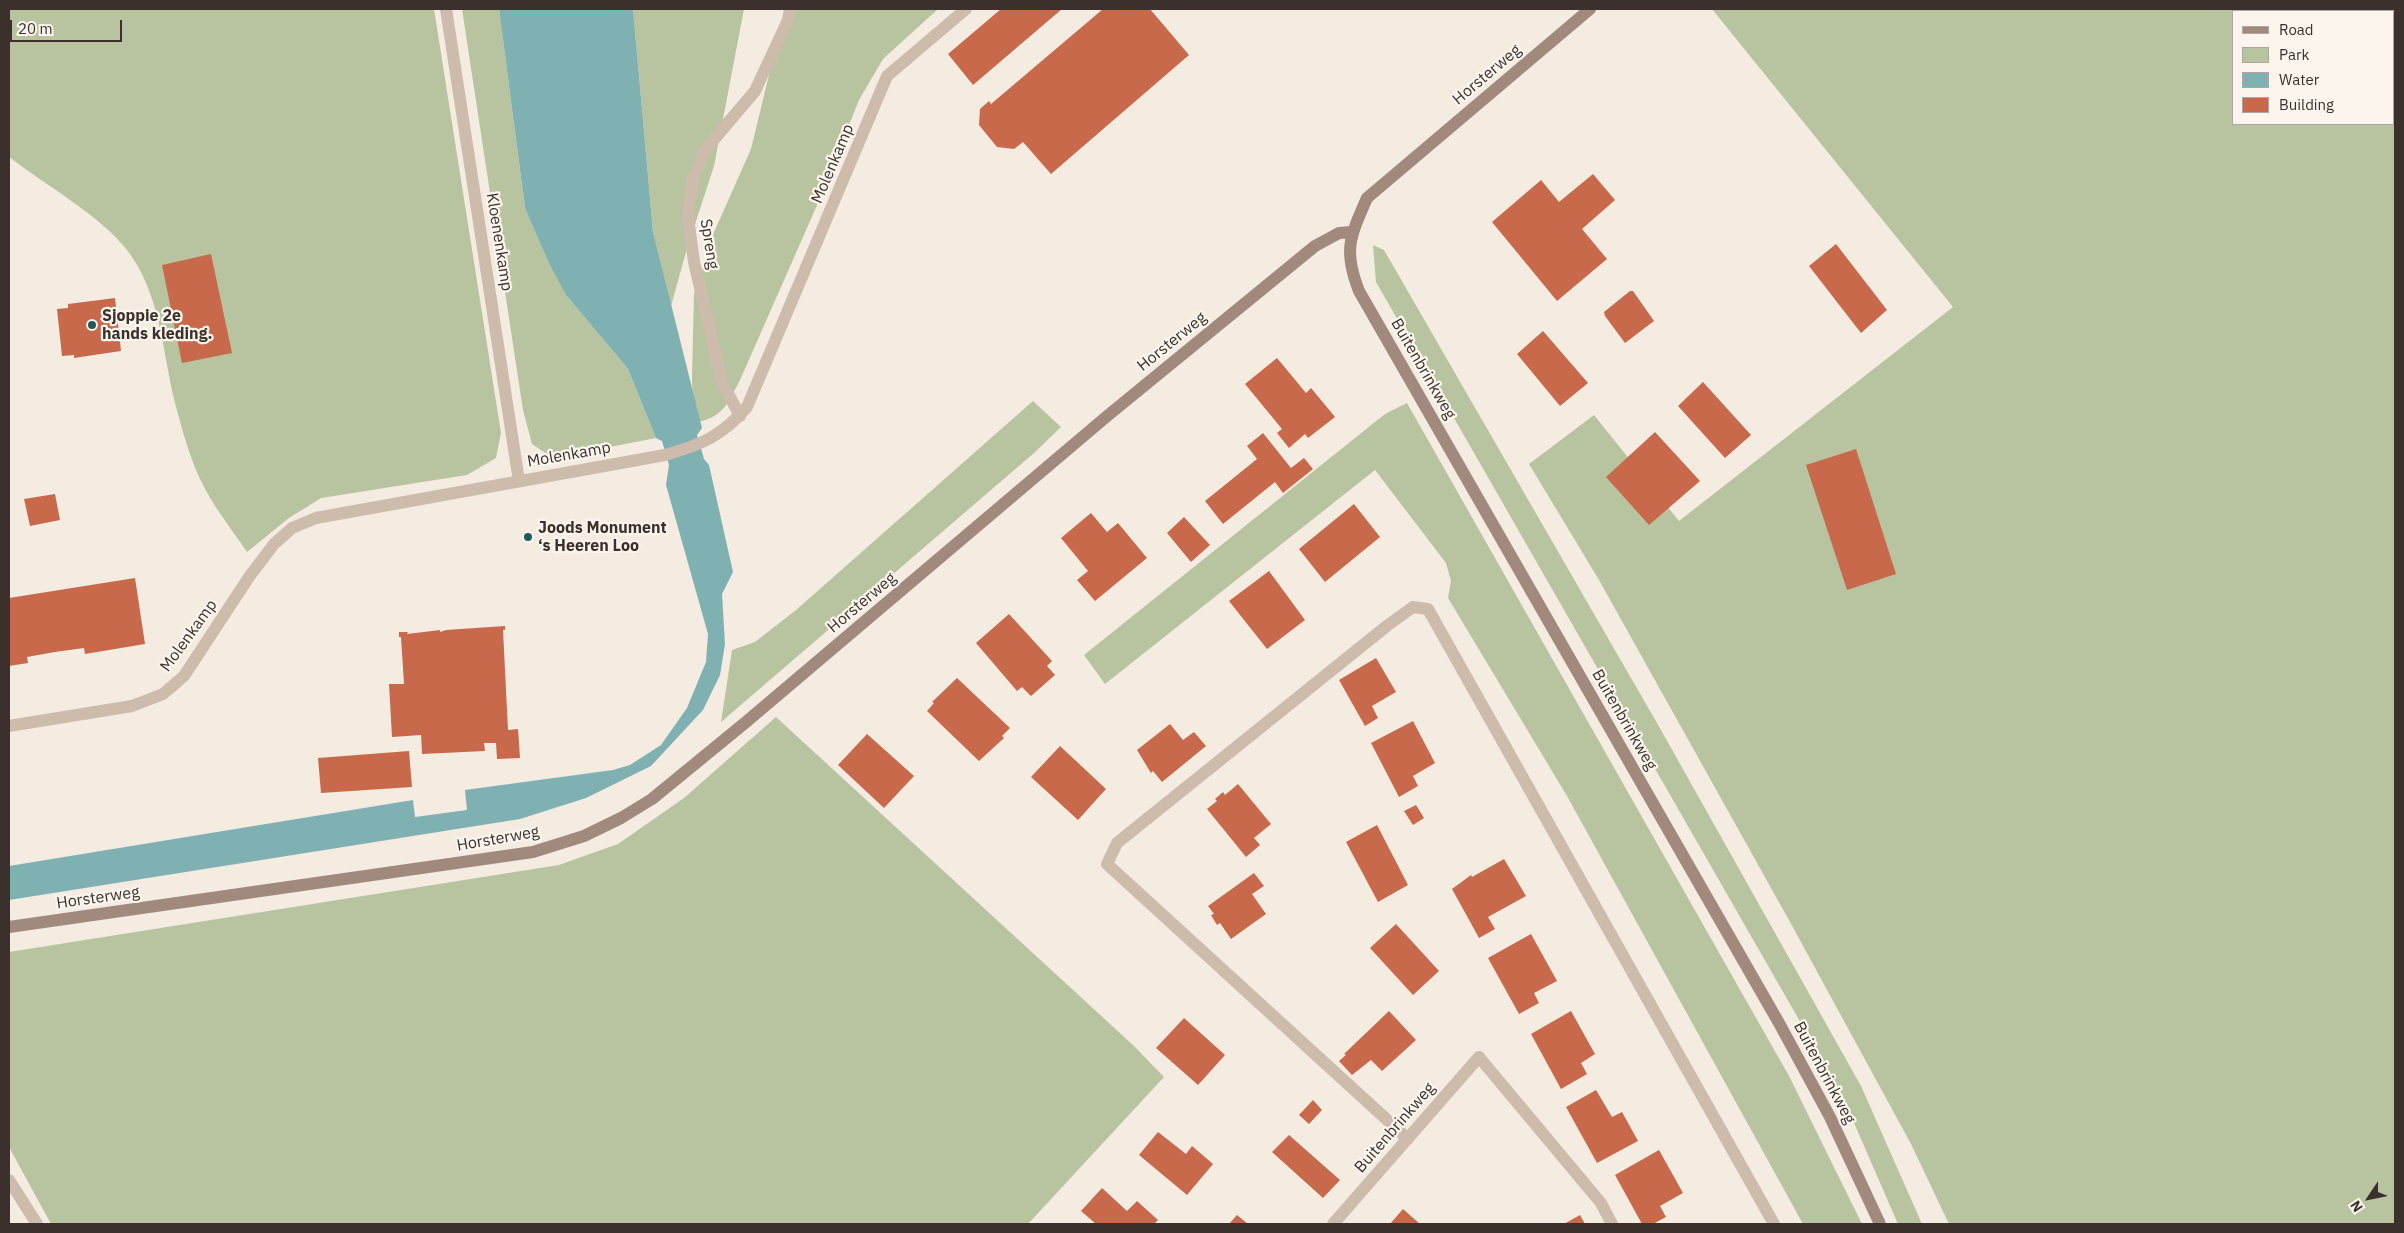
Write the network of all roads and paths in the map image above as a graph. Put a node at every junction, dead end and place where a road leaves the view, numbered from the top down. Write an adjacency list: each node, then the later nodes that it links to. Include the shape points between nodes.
1 (446, 9): 7 (street, Kloenenkamp)
2 (790, 9): 6 (street, Spreng, via 788,20 754,91 705,150 693,178 688,217 694,262 722,382)
3 (966, 9): 6 (street, Molenkamp, via 887,76 747,407)
4 (1590, 9): 5 (street, Horsterweg, via 1367,198)
5 (1352, 232): 9 (street, Horsterweg, via 1340,233 1315,246 1098,424 746,722 652,798 621,818 584,836 533,852); 16 (street, Buitenbrinkweg, via 1349,255 1359,291 1779,1023 1830,1118)
6 (740, 416): 7 (street, Molenkamp, via 700,445 665,455)
7 (519, 481): 8 (street, Molenkamp, via 316,518 292,528 274,544 249,577 184,676 163,694 132,706)
8 (9, 726)
9 (9, 927)
10 (1408, 1138): 13 (street, Buitenbrinkweg); 14 (street, Buitenbrinkweg, via 1479,1057 1601,1203); 15 (street, via 1107,864 1117,843 1413,607 1428,609)
11 (9, 1180): 12 (street)
12 (37, 1224)
13 (1333, 1224)
14 (1612, 1224)
15 (1774, 1224)
16 (1880, 1224)

